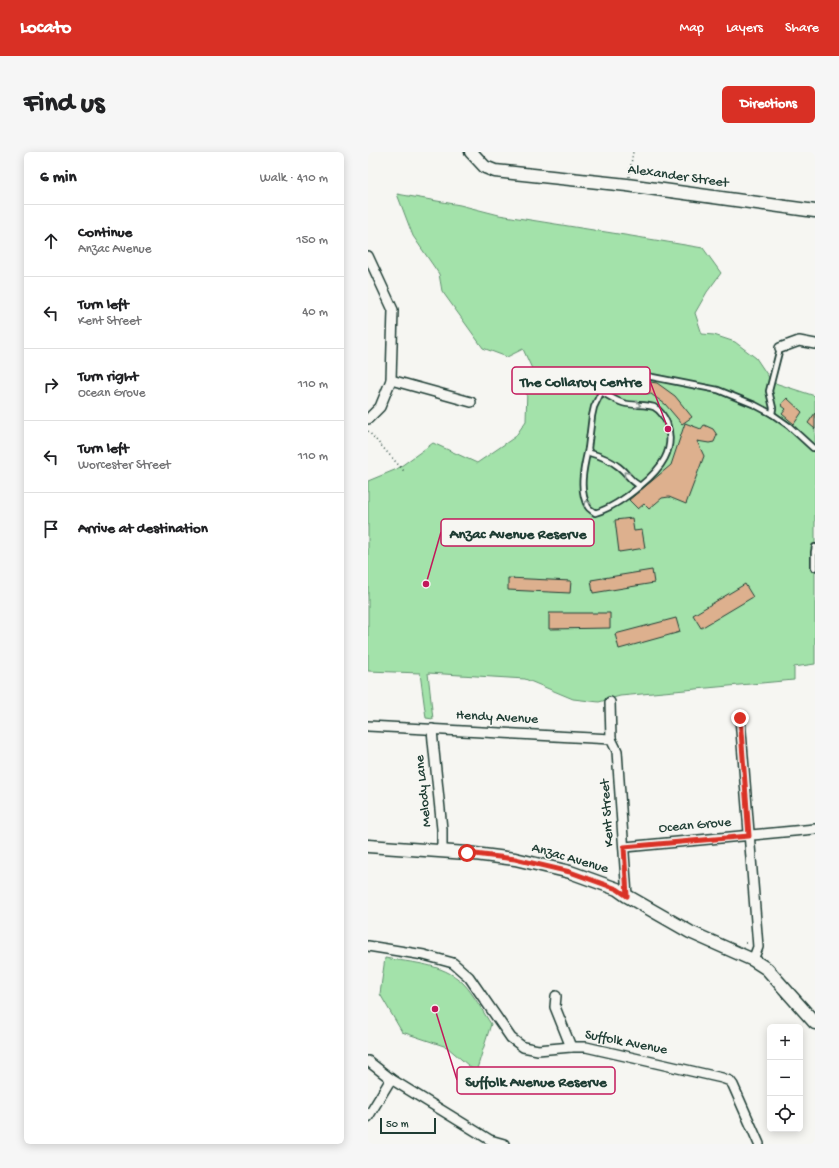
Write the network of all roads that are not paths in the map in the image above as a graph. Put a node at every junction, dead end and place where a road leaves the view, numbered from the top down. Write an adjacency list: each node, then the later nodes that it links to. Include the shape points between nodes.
1 (471, 152): 2 (street, Alexander Street, via 485,167 495,170)
2 (815, 211)
3 (368, 256): 6 (street, via 393,310)
4 (815, 344): 5 (street, via 799,341)
5 (780, 348): 9 (lane, via 770,391)
6 (391, 380): 8 (street); 10 (street, via 380,407)
7 (602, 392): 9 (lane, via 605,384 624,376 648,376 718,390); 12 (lane, via 592,416); 13 (lane, one-way to 13, via 623,403 653,407 664,414 670,443 664,461)
8 (471, 402)
9 (772, 414): 11 (lane)
10 (368, 419)
11 (815, 448)
12 (588, 449): 13 (lane, one-way to 12, via 620,467 590,453); 13 (lane, one-way to 12, via 606,509 595,513 588,508 582,487)
13 (640, 486)
14 (815, 547): 15 (lane)
15 (814, 568)
16 (610, 702): 20 (street)
17 (740, 718): 22 (street)
18 (368, 726): 19 (street, Hendy Avenue)
19 (432, 729): 20 (street, Hendy Avenue); 25 (street, Melody Lane)
20 (611, 739): 24 (street, Kent Street, via 617,751)
21 (815, 829): 22 (street, Ocean Grove)
22 (749, 836): 24 (street, Ocean Grove); 28 (street, via 758,947)
23 (368, 846): 25 (street, Anzac Avenue)
24 (624, 847): 26 (street, Kent Street)
25 (442, 851): 26 (street, Anzac Avenue, via 515,859 570,872 617,889)
26 (627, 896): 28 (street, Anzac Avenue, via 690,932)
27 (368, 946): 31 (street, Suffolk Avenue, via 424,955 453,963 469,977 511,1038 523,1047 538,1050)
28 (753, 960): 30 (street, Anzac Avenue, via 767,969)
29 (556, 996): 31 (street, via 555,1007)
30 (815, 1023)
31 (570, 1047): 36 (street, Suffolk Avenue, via 586,1047 730,1081)
32 (368, 1062): 33 (street)
33 (391, 1079): 34 (street); 35 (street, via 490,1140)
34 (368, 1117)
35 (504, 1144)
36 (759, 1144)

